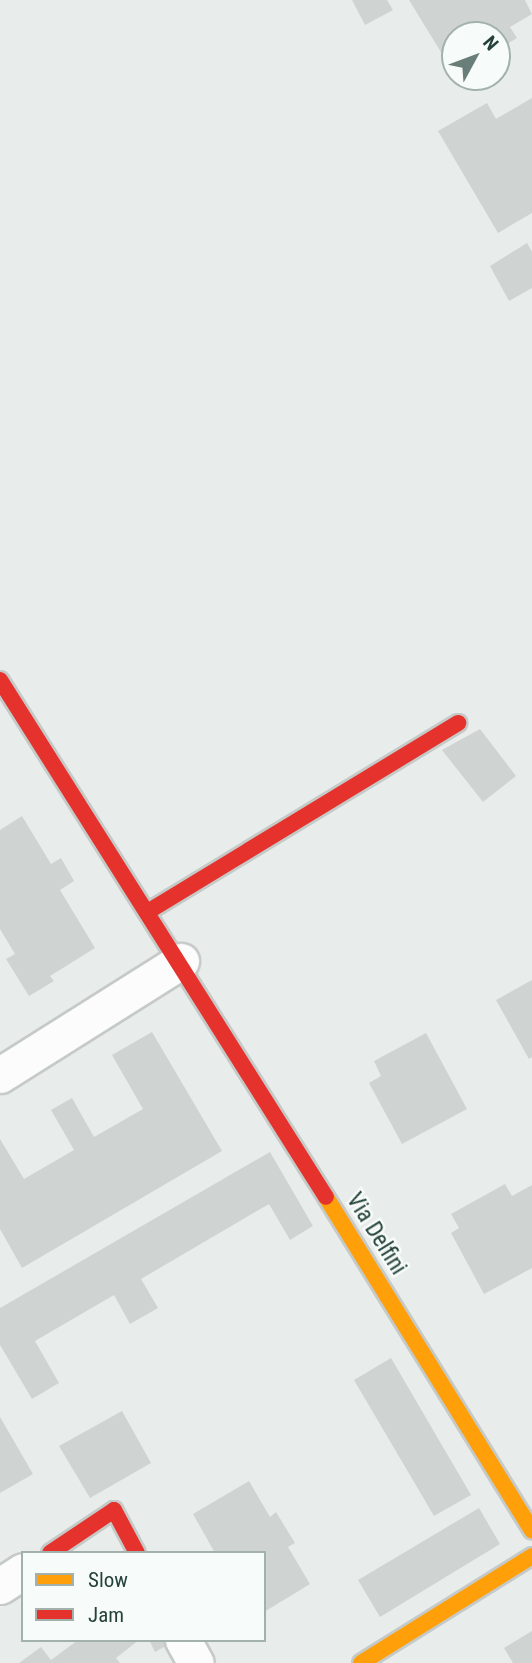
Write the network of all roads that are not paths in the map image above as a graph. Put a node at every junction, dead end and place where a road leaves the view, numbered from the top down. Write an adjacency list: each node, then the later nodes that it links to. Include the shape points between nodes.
1 (0, 680): 3 (street, Via Delfini)
2 (458, 723): 3 (street)
3 (149, 911): 4 (street, Via Delfini)
4 (181, 961): 5 (street); 6 (street, Via Delfini)
5 (0, 1075)
6 (532, 1531)
7 (53, 1551): 8 (street, via 114,1510)
8 (136, 1551)
9 (532, 1556): 14 (street)
10 (21, 1572): 11 (street)
11 (0, 1586)
12 (184, 1642): 13 (street)
13 (195, 1663)
14 (361, 1663)

